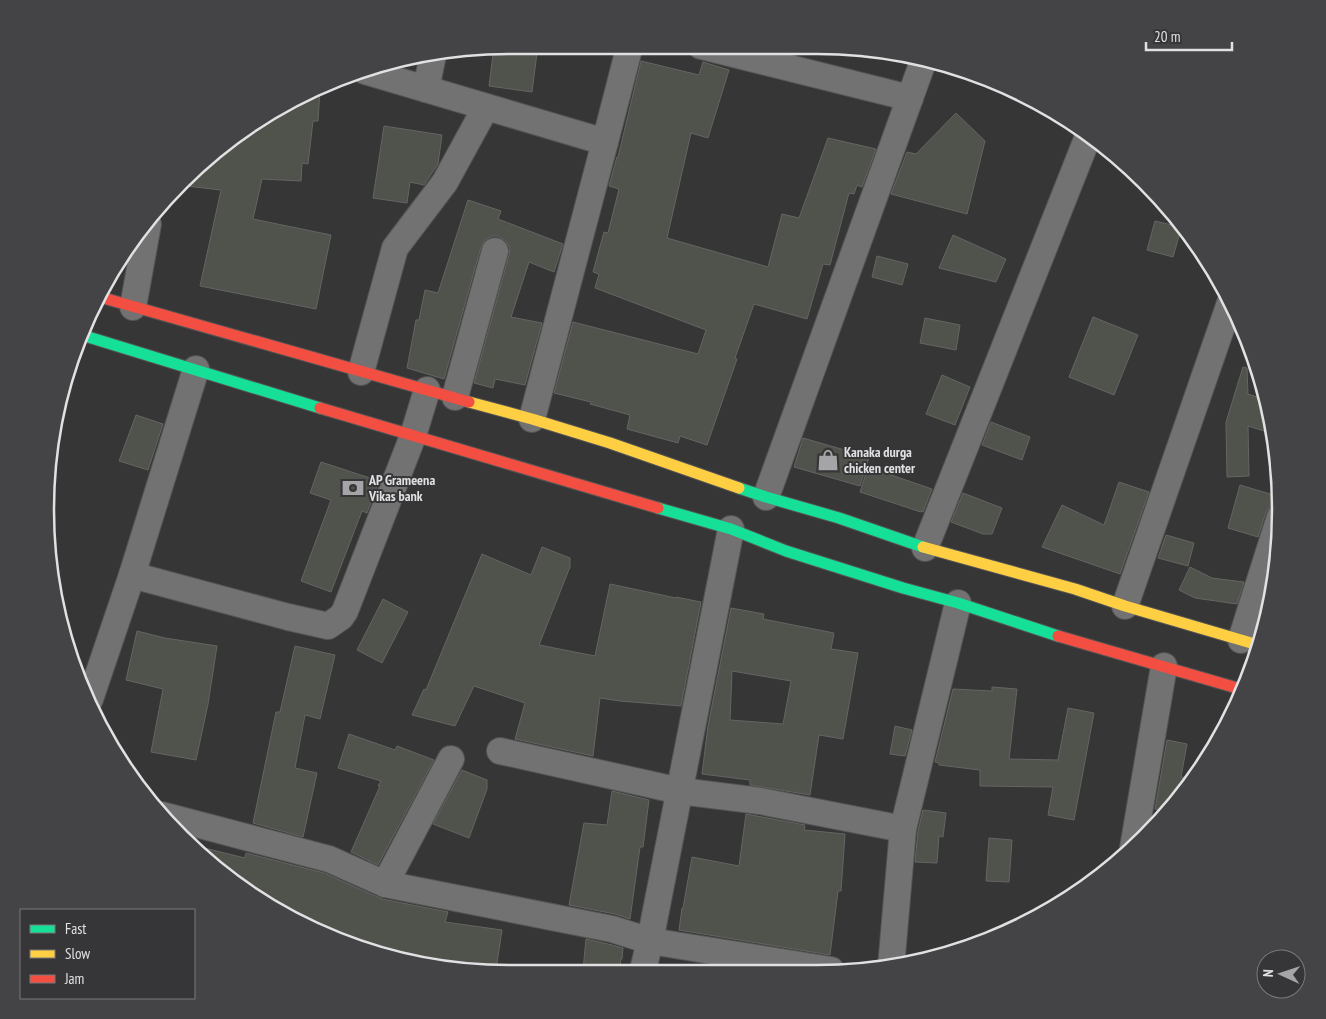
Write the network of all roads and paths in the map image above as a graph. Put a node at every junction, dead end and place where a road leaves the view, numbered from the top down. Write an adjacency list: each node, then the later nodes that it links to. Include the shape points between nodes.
1 (628, 54): 9 (street)
2 (734, 54): 7 (street)
3 (432, 61): 6 (street)
4 (921, 66): 7 (street)
5 (376, 74): 6 (street)
6 (426, 89): 8 (street)
7 (910, 98): 23 (street)
8 (486, 107): 9 (street); 18 (street, via 445,182 395,248)
9 (605, 142): 21 (street)
10 (1086, 142): 25 (street)
11 (146, 235): 14 (street)
12 (495, 251): 20 (street)
13 (106, 299): 14 (highway)
14 (133, 307): 18 (highway)
15 (1227, 312): 29 (street)
16 (87, 337): 17 (highway)
17 (196, 369): 22 (highway); 27 (street)
18 (361, 372): 19 (highway)
19 (427, 390): 20 (highway); 22 (street)
20 (455, 397): 21 (highway)
21 (532, 419): 23 (highway)
22 (413, 436): 24 (highway); 27 (street, via 345,611 328,626)
23 (766, 497): 25 (highway)
24 (731, 529): 28 (highway, via 786,551); 36 (street)
25 (925, 548): 29 (highway)
26 (1268, 566): 30 (street)
27 (132, 575): 33 (street)
28 (958, 603): 31 (highway, via 1060,637); 39 (street)
29 (1125, 606): 30 (highway)
30 (1250, 643)
31 (1164, 666): 32 (highway); 38 (street)
32 (1236, 688)
33 (92, 693)
34 (500, 751): 36 (street)
35 (451, 759): 40 (street)
36 (680, 790): 39 (street, via 760,801); 41 (street)
37 (174, 818): 40 (street, via 329,858)
38 (1147, 820)
39 (903, 829): 42 (street)
40 (385, 884): 41 (street, via 612,929)
41 (650, 941): 43 (street); 44 (street)
42 (892, 958)
43 (644, 965)
44 (800, 965)

